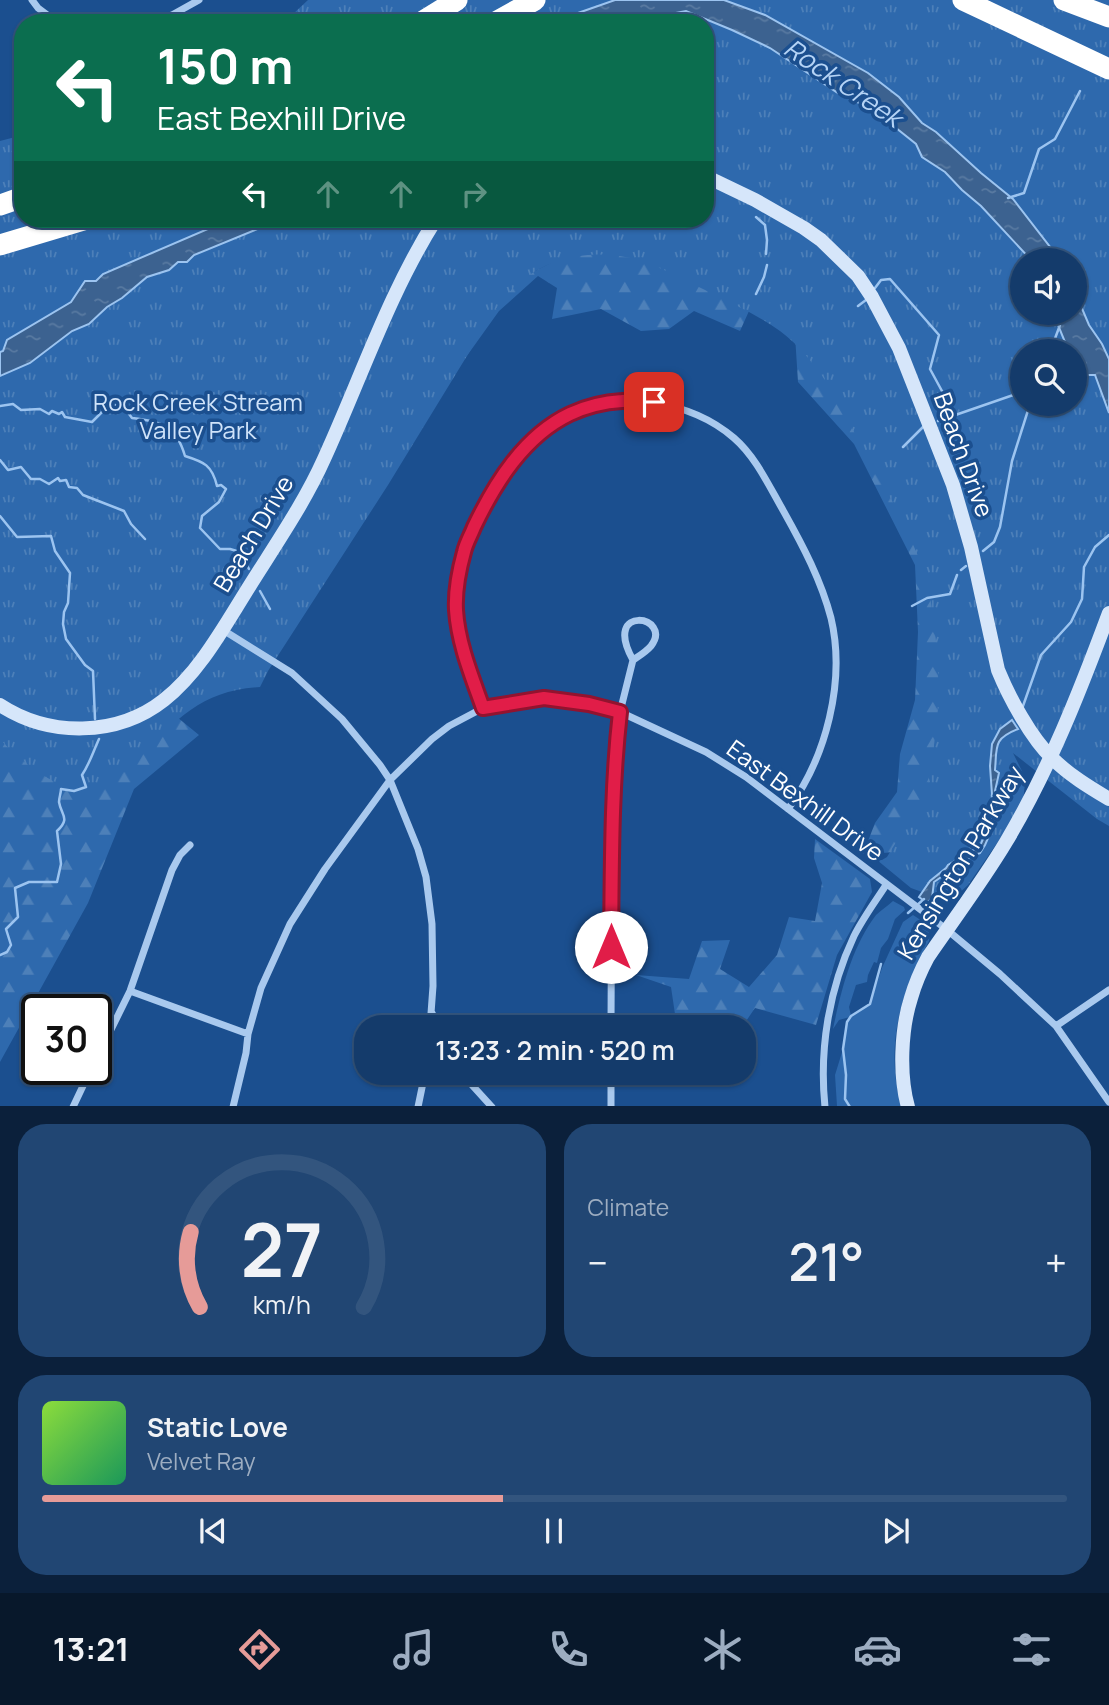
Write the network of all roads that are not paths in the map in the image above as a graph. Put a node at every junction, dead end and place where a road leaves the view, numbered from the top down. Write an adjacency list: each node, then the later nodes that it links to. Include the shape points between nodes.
1 (32, 0): 7 (street)
2 (199, 0): 8 (street)
3 (457, 0): 9 (highway)
4 (535, 0): 10 (highway)
5 (962, 0): 12 (highway); 13 (highway)
6 (1064, 0): 11 (highway)
7 (46, 14)
8 (174, 14)
9 (434, 14)
10 (510, 14)
11 (1109, 17)
12 (1109, 55)
13 (1109, 69)
14 (714, 180): 24 (street, Beach Drive, via 821,240 858,276 872,297 899,348 953,485 999,670 1010,696)
15 (57, 228): 17 (highway)
16 (431, 228): 19 (street, Beach Drive, via 404,274 323,462)
17 (0, 245)
18 (1109, 613): 24 (street, Kensington Parkway)
19 (222, 629): 21 (street, Beach Drive, via 174,692 126,720 69,729 44,725); 25 (street, via 292,673 342,719)
20 (633, 660): 20 (street, via 654,640 653,628 643,620 637,619 625,629); 23 (street)
21 (0, 705)
22 (483, 708): 23 (street, East Bexhill Drive, via 544,698); 25 (street, East Bexhill Drive, via 432,739); 27 (street, via 465,658 456,611 457,584 464,550 506,472 542,432 586,408 622,401 676,407 710,420 735,438 755,462 805,549 831,618 832,711 820,751)
23 (620, 712): 27 (street, East Bexhill Drive, via 706,752); 36 (street, via 612,814)
24 (1050, 756): 26 (street, Beach Drive); 30 (street, Kensington Parkway, via 1007,840)
25 (390, 780): 33 (street, via 426,877 432,924); 39 (street, East Bexhill Drive, via 290,924 261,988)
26 (1109, 799)
27 (788, 809): 29 (street, East Bexhill Drive)
28 (190, 845): 32 (street, via 172,870)
29 (886, 885): 30 (street, East Bexhill Drive); 50 (street, via 855,935 835,984 822,1053)
30 (946, 929): 37 (street, East Bexhill Drive); 51 (street, Kensington Parkway, via 910,1000 903,1040)
31 (1109, 990): 37 (street)
32 (130, 991): 38 (street); 39 (street)
33 (432, 1012): 34 (street); 35 (street)
34 (432, 1015)
35 (433, 1015)
36 (611, 1015)
37 (1056, 1026): 44 (street, East Bexhill Drive)
38 (112, 1028)
39 (248, 1034): 46 (street, East Bexhill Drive)
40 (84, 1085): 45 (street)
41 (423, 1085): 47 (street)
42 (472, 1085): 48 (street)
43 (611, 1085): 49 (street)
44 (1109, 1102)
45 (74, 1106)
46 (233, 1106)
47 (418, 1106)
48 (491, 1106)
49 (611, 1106)
50 (825, 1106)
51 (908, 1106)

